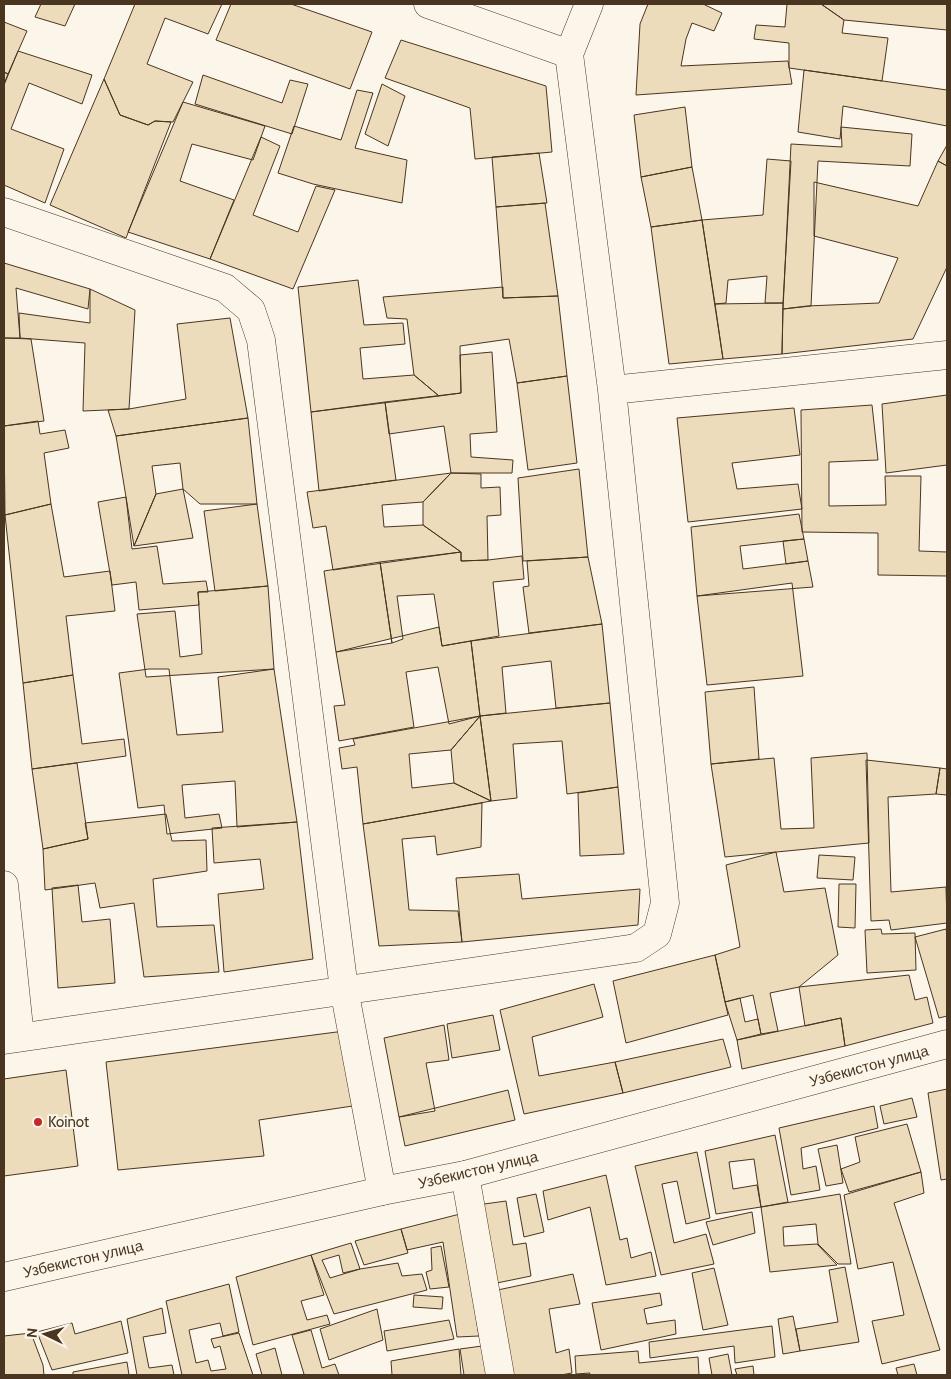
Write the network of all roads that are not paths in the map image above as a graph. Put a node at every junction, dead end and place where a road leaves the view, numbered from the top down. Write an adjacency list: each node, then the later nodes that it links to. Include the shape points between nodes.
1 (428, 4): 3 (street)
2 (589, 4): 3 (street)
3 (569, 54): 6 (street)
4 (4, 212): 8 (street, via 225,288 251,310 261,340)
5 (947, 355): 6 (street)
6 (612, 390): 8 (street, via 664,903 657,934 636,948)
7 (4, 885): 9 (street)
8 (344, 989): 9 (street); 12 (street)
9 (12, 1038)
10 (947, 1044): 11 (street, Узбекистон улица)
11 (466, 1175): 12 (street, Узбекистон улица); 14 (street)
12 (382, 1192): 13 (street, Узбекистон улица)
13 (4, 1277)
14 (500, 1375)

